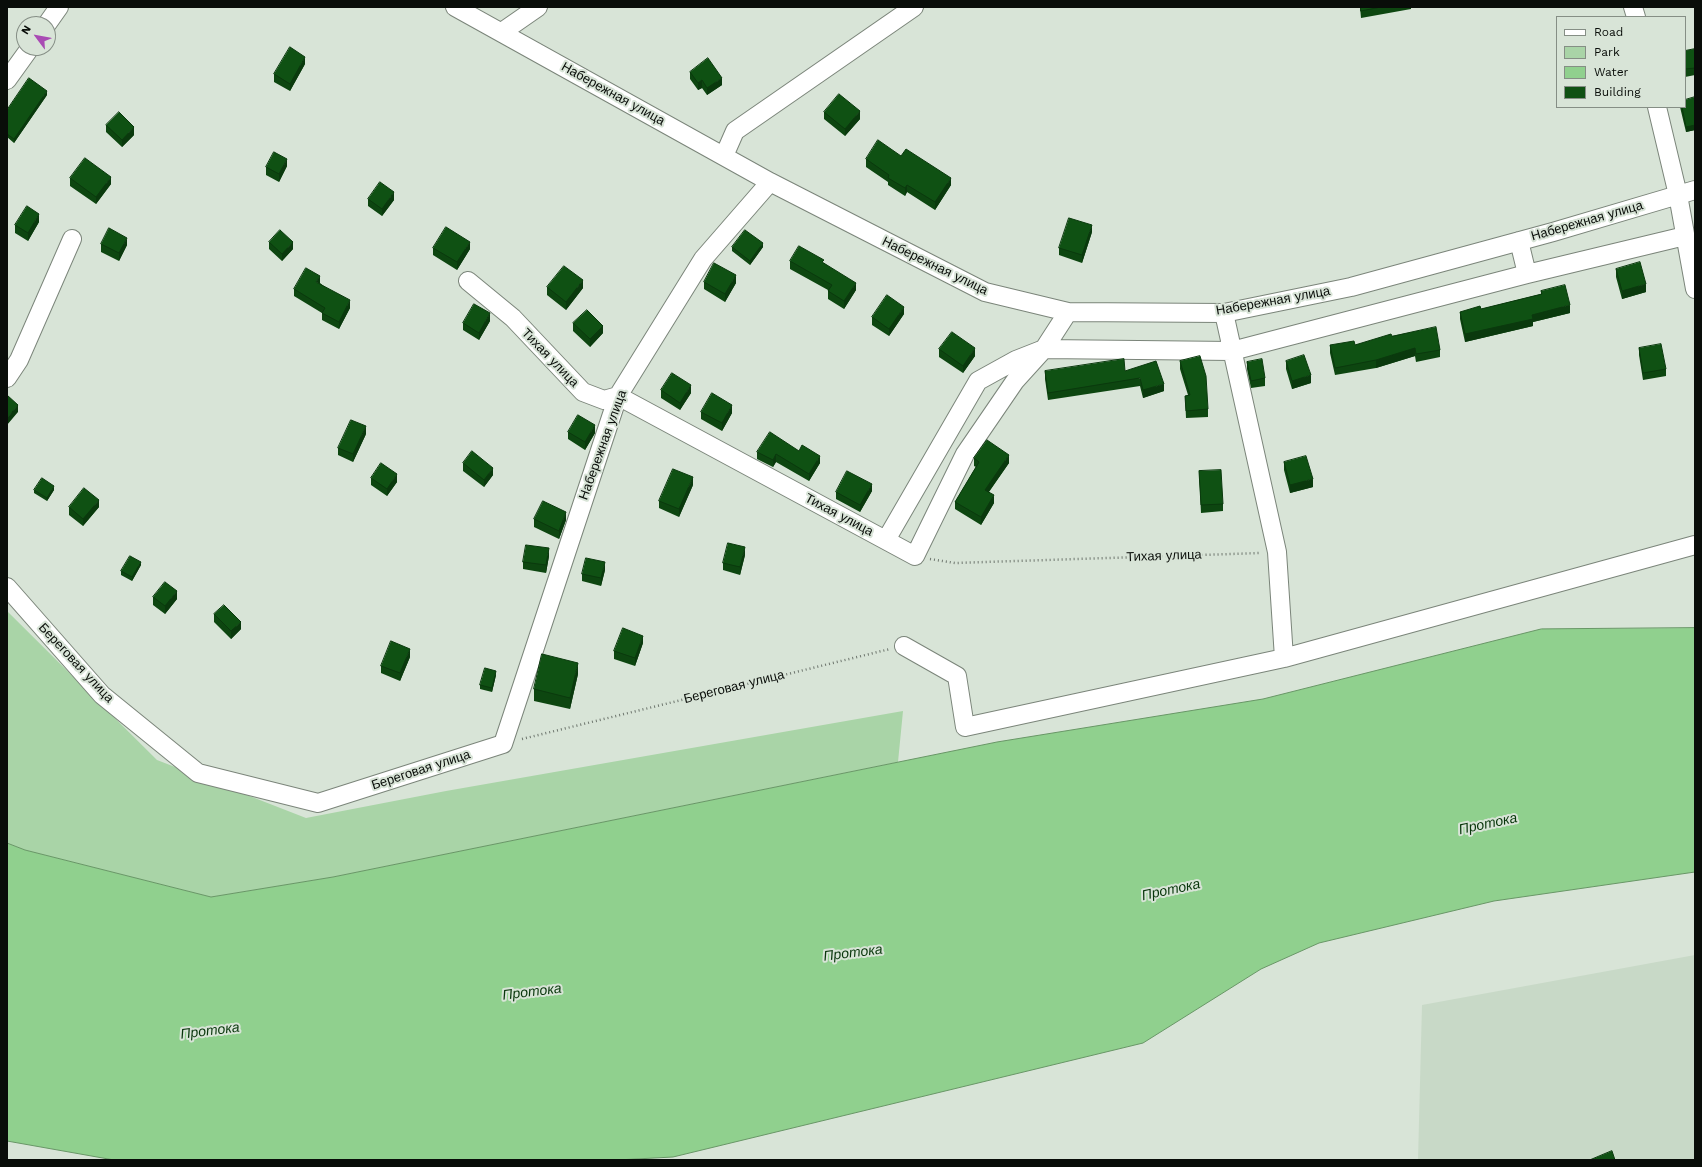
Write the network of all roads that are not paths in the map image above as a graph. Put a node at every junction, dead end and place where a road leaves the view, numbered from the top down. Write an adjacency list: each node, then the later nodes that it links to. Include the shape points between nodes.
1 (59, 7): 5 (street)
2 (456, 7): 6 (street, Набережная улица)
3 (538, 7): 6 (street)
4 (914, 7): 10 (street, via 734,131)
5 (53, 16)
6 (502, 32): 10 (street, Набережная улица)
7 (24, 56): 8 (street)
8 (7, 80)
9 (1657, 108): 13 (street)
10 (724, 156): 11 (street, Набережная улица)
11 (770, 182): 20 (street, Набережная улица, via 985,292); 25 (street, Набережная улица, via 703,259)
12 (1695, 190): 13 (street, Набережная улица)
13 (1678, 195): 14 (street); 16 (street, Набережная улица)
14 (1685, 236): 17 (street); 19 (street)
15 (72, 239): 24 (street, via 19,360)
16 (1519, 241): 17 (street); 21 (street, Набережная улица, via 1351,287)
17 (1527, 274): 23 (street)
18 (468, 281): 25 (street, Тихая улица, via 513,318 583,392 604,400)
19 (1695, 288)
20 (1068, 312): 21 (street, Набережная улица); 22 (street)
21 (1224, 313): 23 (street)
22 (1044, 349): 23 (street); 26 (street, via 1016,360 978,381); 26 (street, Тихая улица, via 1015,381 965,454 915,556)
23 (1232, 351): 30 (street, via 1277,552)
24 (7, 378)
25 (618, 396): 26 (street, Тихая улица); 31 (street, Набережная улица)
26 (886, 540)
27 (1695, 546): 30 (street)
28 (7, 587): 31 (street, Береговая улица, via 102,695 198,773 318,803)
29 (904, 646): 30 (street, via 957,676 965,727)
30 (1284, 658)
31 (503, 744)

